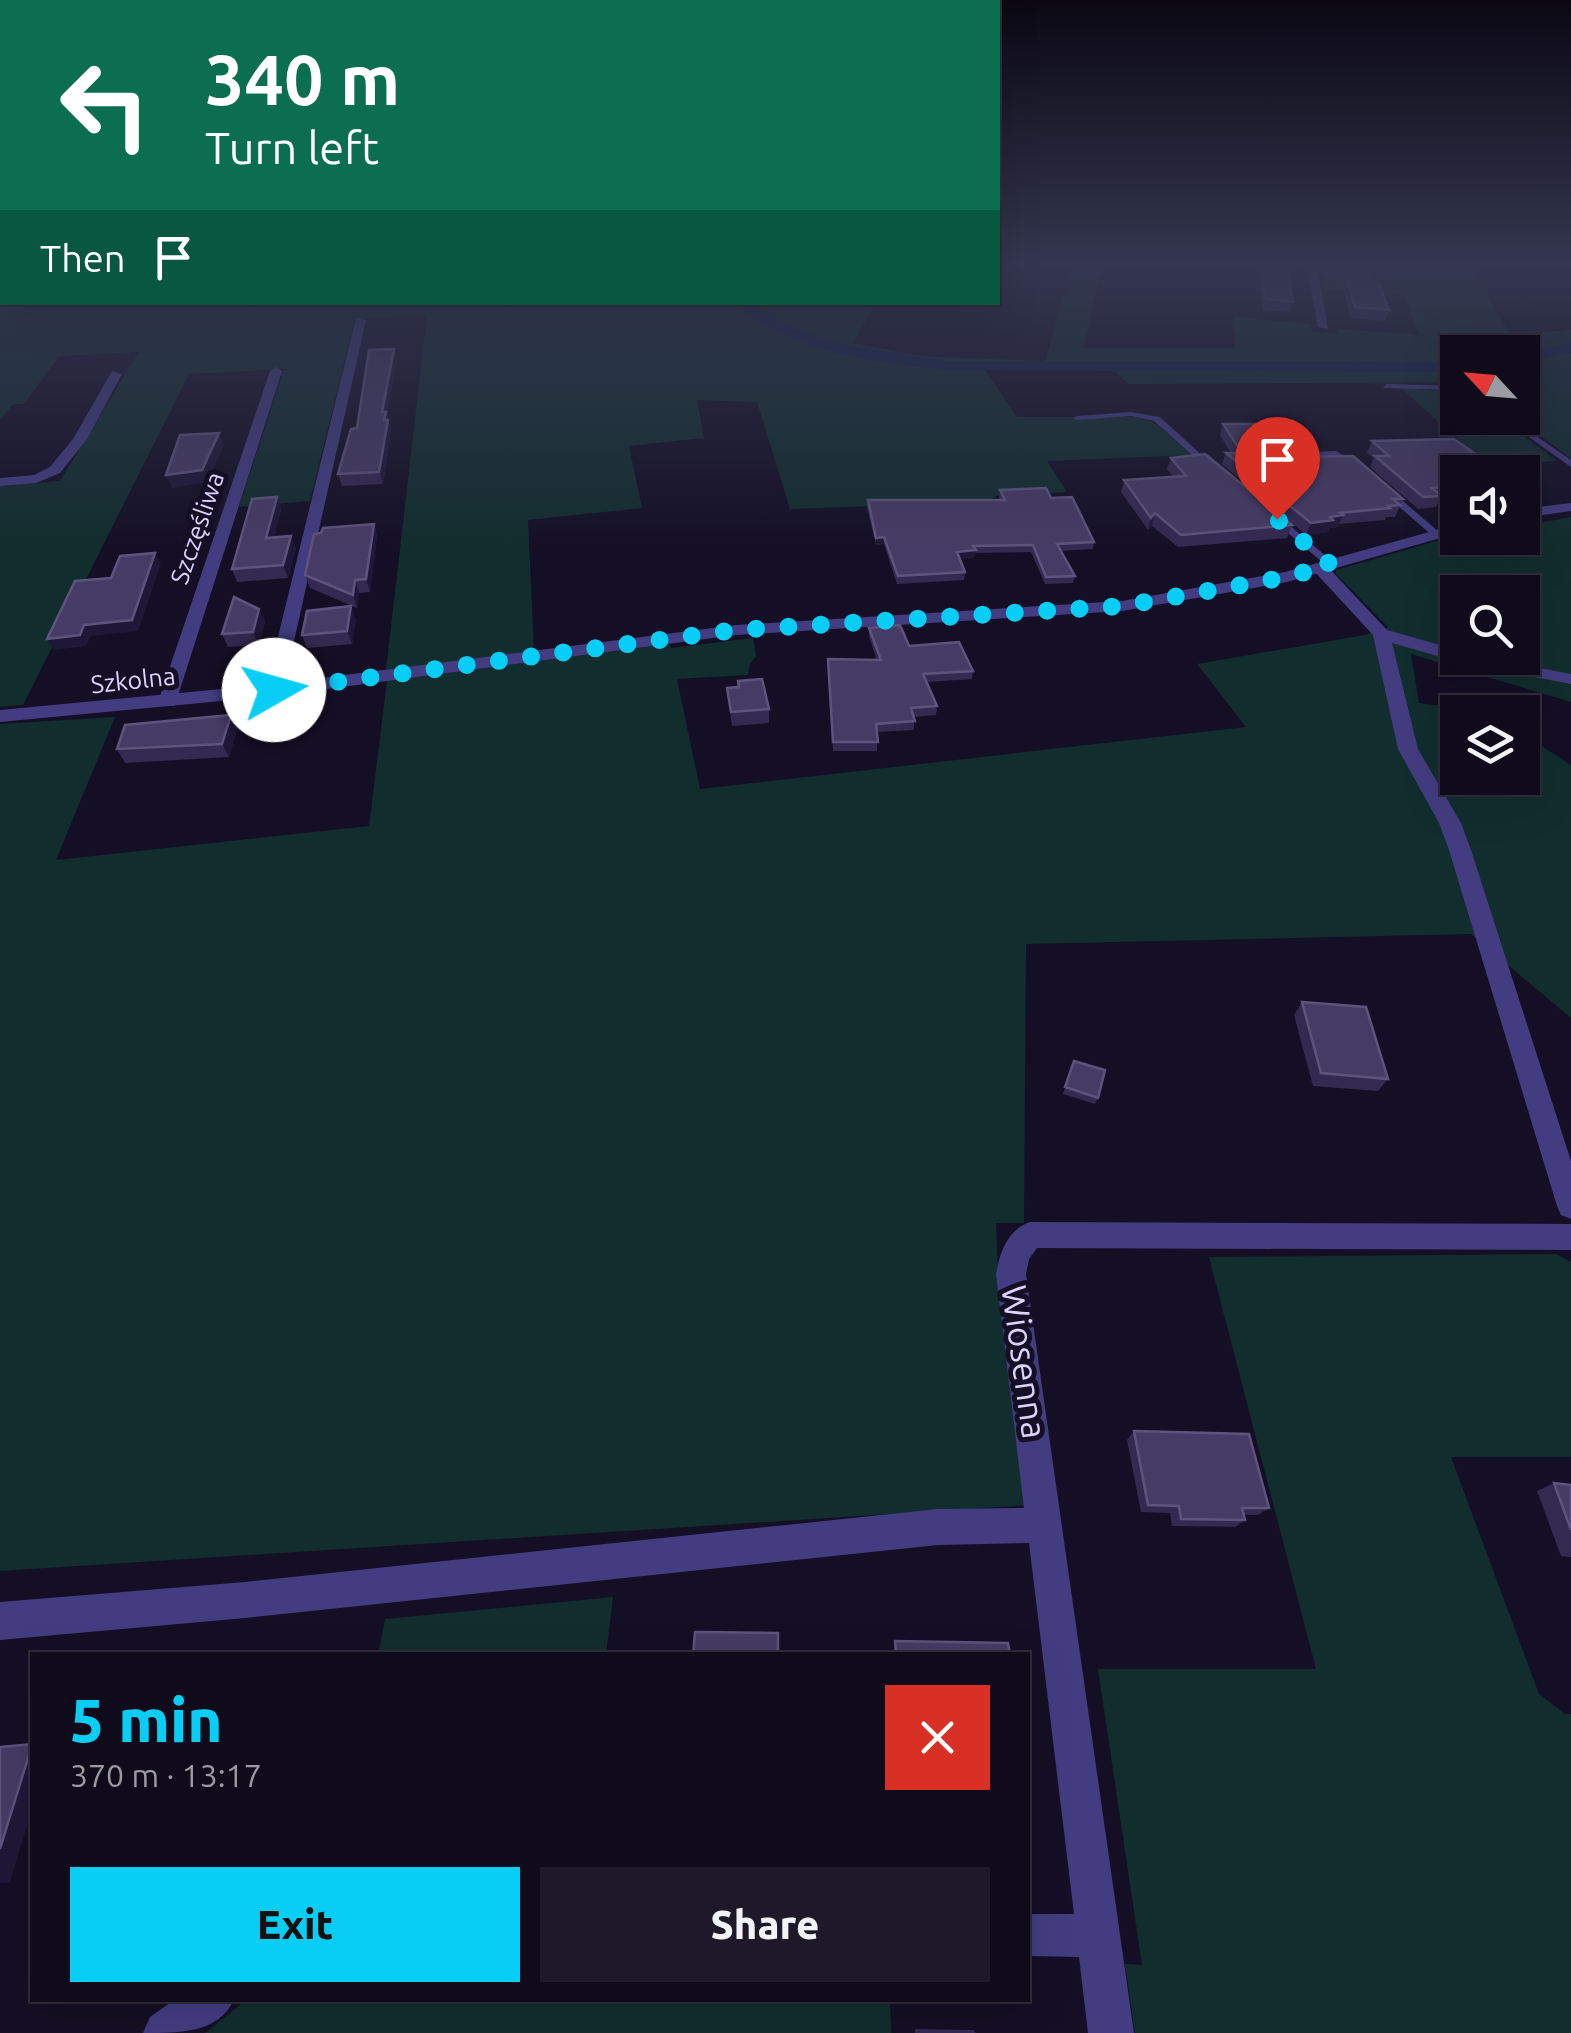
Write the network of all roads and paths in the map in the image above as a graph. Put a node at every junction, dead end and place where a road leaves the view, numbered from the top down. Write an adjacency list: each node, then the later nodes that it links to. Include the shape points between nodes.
1 (350, 361): 22 (street)
2 (276, 371): 23 (street, Szczęśliwa)
3 (116, 374): 11 (street, via 55,470)
4 (1386, 386): 5 (lane)
5 (1440, 388)
6 (1077, 418): 10 (lane, via 1156,419)
7 (1530, 435): 9 (lane)
8 (1262, 456): 16 (lane, via 1346,456)
9 (1571, 464)
10 (1226, 481)
11 (0, 482)
12 (1571, 507): 14 (street)
13 (1263, 508): 17 (lane)
14 (1540, 511)
15 (1440, 533): 16 (street, Szkolna)
16 (1436, 534): 17 (street, Szkolna)
17 (1326, 566): 18 (street); 22 (street, Szkolna, via 1122,606 736,630)
18 (1381, 634): 19 (street); 25 (street, via 1408,749 1455,836)
19 (1440, 651)
20 (1540, 673): 21 (street)
21 (1571, 679)
22 (274, 690): 23 (street, Szkolna)
23 (168, 702): 24 (street, Szkolna)
24 (0, 716)
25 (1571, 1206)
26 (1571, 1237): 27 (street, Wiosenna, via 1024,1237 1011,1274)
27 (1045, 1525): 28 (street, via 938,1527); 30 (street, Wiosenna)
28 (0, 1621)
29 (1030, 1934): 30 (street)
30 (1098, 1936): 33 (street, Wiosenna)
31 (209, 2002): 32 (street)
32 (166, 2033)
33 (1111, 2033)

